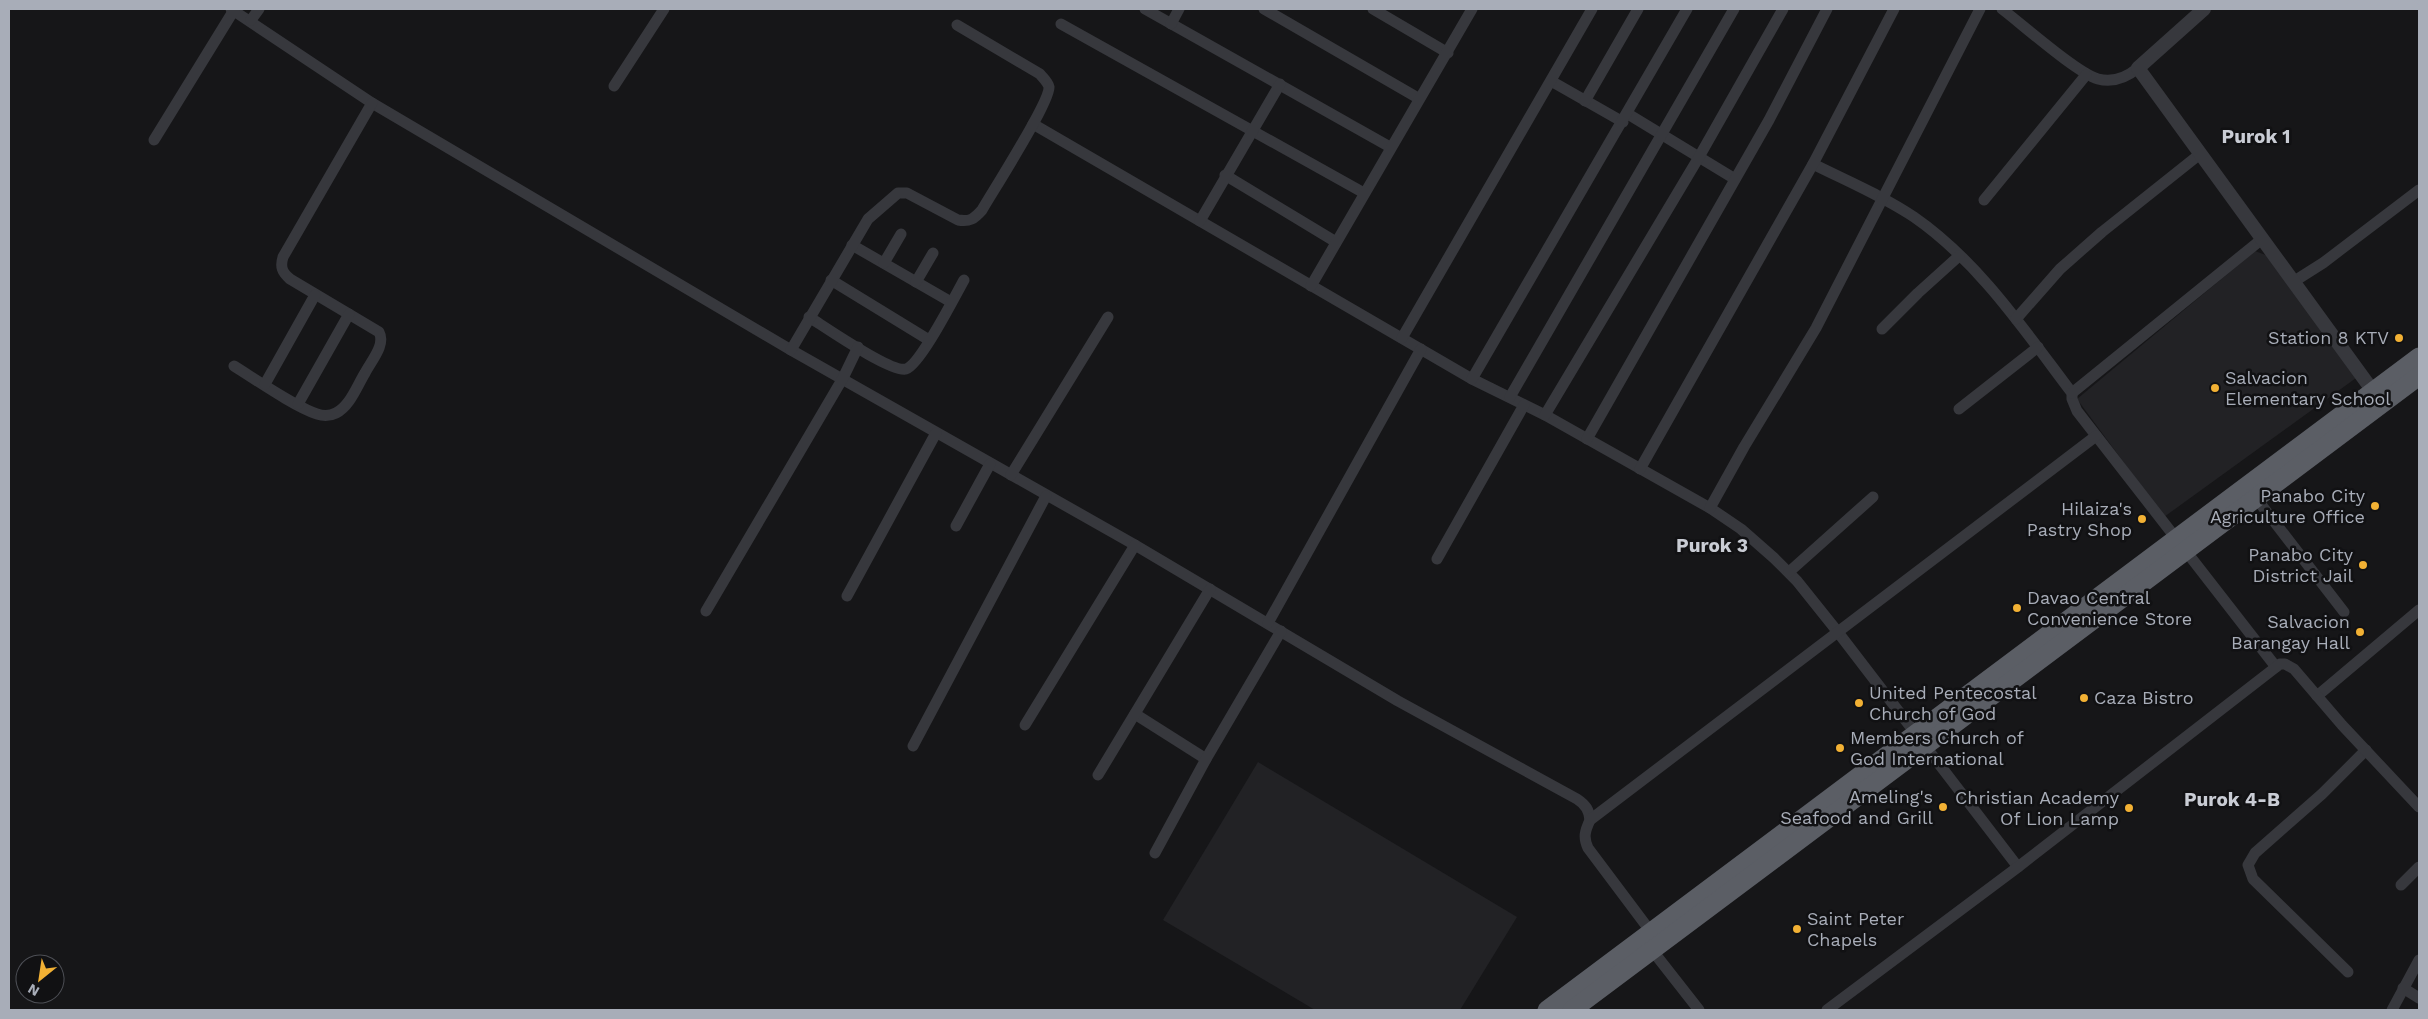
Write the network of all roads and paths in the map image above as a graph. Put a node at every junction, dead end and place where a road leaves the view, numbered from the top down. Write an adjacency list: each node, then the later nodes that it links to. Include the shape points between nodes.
1 (233, 9): 19 (street); 36 (street)
2 (259, 9): 19 (street)
3 (664, 9): 28 (street)
4 (1145, 9): 21 (street)
5 (1179, 9): 21 (street)
6 (1264, 9): 29 (street)
7 (1373, 9): 23 (street)
8 (1472, 9): 23 (street)
9 (1592, 9): 26 (street)
10 (1638, 9): 30 (street)
11 (1687, 9): 32 (street)
12 (1734, 9): 35 (street)
13 (1783, 9): 39 (street)
14 (1827, 9): 42 (street)
15 (1894, 9): 40 (street)
16 (1980, 9): 45 (street)
17 (2002, 9): 25 (street)
18 (2204, 9): 24 (street)
19 (251, 20): 31 (street)
20 (1061, 24): 34 (street)
21 (1171, 24): 27 (street)
22 (957, 25): 33 (street, via 1046,80 1049,87 1047,96)
23 (1448, 53): 29 (street)
24 (2138, 68): 25 (street, via 2109,80); 38 (street)
25 (2086, 75): 46 (street)
26 (1551, 81): 30 (street); 67 (street)
27 (1280, 84): 34 (street); 37 (street)
28 (614, 86)
29 (1418, 98): 37 (street)
30 (1585, 101): 32 (street)
31 (372, 103): 60 (street, via 280,265 290,279); 72 (street)
32 (1625, 118): 35 (street); 77 (street)
33 (1033, 124): 47 (street); 51 (street, via 974,219 967,222 958,220 907,193 898,193 868,219)
34 (1253, 130): 41 (street); 44 (street)
35 (1662, 134): 39 (street); 80 (street)
36 (154, 140)
37 (1390, 146): 44 (street)
38 (2200, 154): 49 (street); 65 (street, via 2060,269)
39 (1699, 157): 42 (street); 85 (street)
40 (1813, 164): 45 (street); 90 (street)
41 (1226, 175): 47 (street); 50 (street)
42 (1735, 179): 88 (street)
43 (2419, 190): 58 (street)
44 (1364, 193): 50 (street)
45 (1883, 199): 53 (street, via 1915,218); 96 (street, via 1816,328)
46 (1984, 200)
47 (1200, 221): 59 (street)
48 (900, 234): 54 (street)
49 (2262, 239): 58 (street); 79 (street)
50 (1336, 242): 59 (street)
51 (852, 244): 54 (street); 55 (street)
52 (933, 253): 57 (street)
53 (1959, 256): 65 (street); 66 (street)
54 (884, 263): 57 (street)
55 (831, 280): 63 (street); 68 (street)
56 (964, 280): 61 (street)
57 (916, 282): 61 (street)
58 (2294, 282): 81 (street)
59 (1311, 286): 67 (street)
60 (314, 294): 62 (street); 78 (street)
61 (951, 302): 68 (street)
62 (349, 314): 82 (street); 82 (street, via 379,332 382,342 377,352 344,408 326,416)
63 (809, 317): 69 (street); 72 (street)
64 (1108, 317): 92 (street)
65 (2016, 318): 70 (street)
66 (1882, 329)
67 (1402, 338): 71 (street)
68 (929, 340): 69 (street, via 913,365 906,369 889,366)
69 (858, 347): 76 (street)
70 (2038, 347): 79 (street); 84 (street)
71 (1421, 349): 77 (street); 107 (street)
72 (791, 350): 76 (street)
73 (2419, 357): 81 (highway)
74 (234, 366): 78 (street)
75 (2419, 376): 81 (highway)
76 (843, 378): 86 (street); 105 (street)
77 (1472, 379): 80 (street)
78 (265, 384): 82 (street)
79 (2072, 393): 87 (street, via 2077,411)
80 (1510, 397): 83 (street)
81 (2378, 398): 91 (highway)
82 (298, 404)
83 (1524, 405): 85 (street); 100 (street)
84 (1959, 409)
85 (1545, 416): 88 (street)
86 (936, 433): 89 (street); 103 (street)
87 (2096, 436): 99 (street); 109 (street)
88 (1587, 439): 90 (street)
89 (990, 464): 92 (street); 97 (street)
90 (1640, 469): 96 (street)
91 (2283, 469): 95 (highway); 99 (highway)
92 (1011, 475): 93 (street)
93 (1046, 496): 98 (street); 115 (street)
94 (1873, 497): 101 (street)
95 (2256, 498): 99 (highway); 106 (street)
96 (1710, 508): 101 (street, via 1741,528)
97 (956, 526)
98 (1135, 545): 102 (street); 113 (street)
99 (2181, 545): 110 (street); 114 (highway)
100 (1437, 559)
101 (1789, 572): 109 (street)
102 (1210, 590): 107 (street); 112 (street)
103 (847, 596)
104 (2419, 610): 111 (street)
105 (706, 611)
106 (2344, 612)
107 (1268, 623): 108 (street)
108 (1281, 631): 117 (street); 120 (street, via 1398,701 1577,799 1585,804)
109 (1837, 631): 114 (street); 120 (street)
110 (2276, 667): 111 (street, via 2280,664 2290,666); 122 (street)
111 (2317, 696): 116 (street)
112 (1135, 714): 117 (street); 118 (street)
113 (1025, 726)
114 (1921, 740): 122 (street); 125 (highway)
115 (913, 746)
116 (2366, 750): 119 (street); 127 (street, via 2255,853 2248,865 2253,879)
117 (1206, 759): 121 (street)
118 (1098, 775)
119 (2419, 807)
120 (1590, 820): 125 (street, via 1584,833 1588,848)
121 (1155, 853)
122 (2018, 867): 133 (street)
123 (2419, 867): 124 (street)
124 (2401, 885)
125 (1654, 942): 130 (highway); 131 (highway); 132 (street)
126 (2419, 960): 128 (street)
127 (2348, 972)
128 (2403, 988): 129 (street); 134 (street)
129 (2419, 998)
130 (1547, 1010)
131 (1572, 1010)
132 (1698, 1010)
133 (1827, 1010)
134 (2392, 1010)

